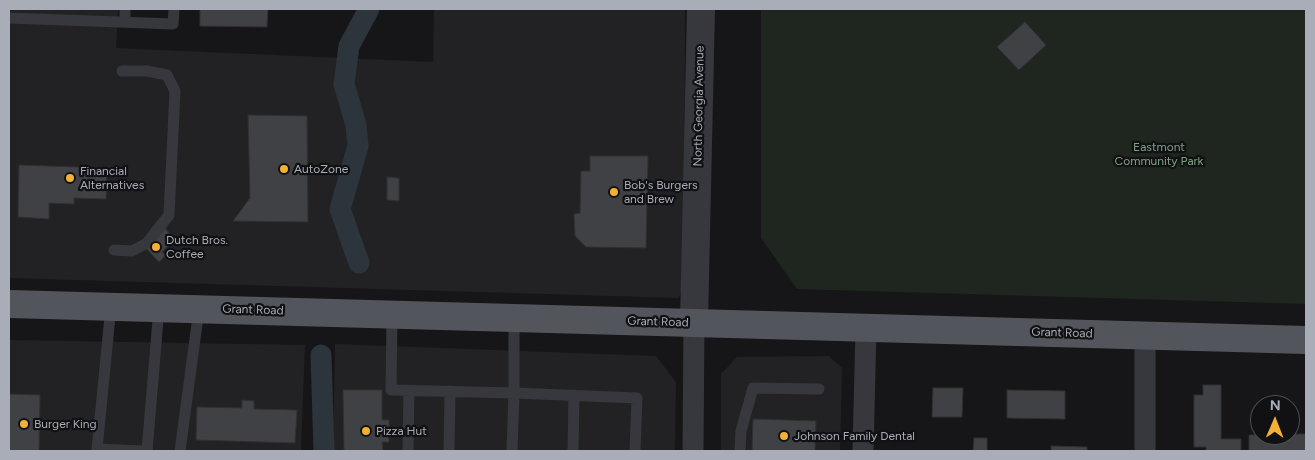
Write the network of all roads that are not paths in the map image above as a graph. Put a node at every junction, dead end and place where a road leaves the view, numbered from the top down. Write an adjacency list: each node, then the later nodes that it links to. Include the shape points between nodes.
1 (125, 9): 5 (lane)
2 (174, 9): 5 (lane, via 173,24)
3 (701, 9): 14 (street, North Georgia Avenue)
4 (9, 18): 5 (lane)
5 (125, 22)
6 (122, 72): 7 (lane, via 147,71 167,75 174,91 174,110 169,215 146,243 132,251)
7 (114, 250)
8 (9, 304): 9 (main road, Grant Road)
9 (111, 306): 10 (main road, Grant Road); 23 (lane, via 98,450)
10 (159, 308): 11 (main road, Grant Road); 23 (lane)
11 (199, 309): 12 (main road, Grant Road); 24 (lane)
12 (392, 315): 13 (main road, Grant Road); 19 (lane, via 391,390)
13 (514, 318): 14 (main road, Grant Road); 21 (lane)
14 (694, 323): 15 (main road, Grant Road); 30 (street)
15 (866, 328): 16 (main road, Grant Road); 32 (street)
16 (1145, 336): 17 (main road, Grant Road); 33 (street)
17 (1306, 340)
18 (819, 389): 31 (lane, via 753,388)
19 (409, 391): 20 (lane); 25 (lane)
20 (450, 392): 21 (lane); 26 (lane)
21 (514, 393): 22 (lane); 27 (lane)
22 (574, 395): 28 (lane); 29 (lane, via 637,398)
23 (145, 451)
24 (180, 451)
25 (408, 451)
26 (449, 451)
27 (512, 451)
28 (573, 451)
29 (635, 451)
30 (693, 451)
31 (740, 451)
32 (863, 451)
33 (1146, 451)

